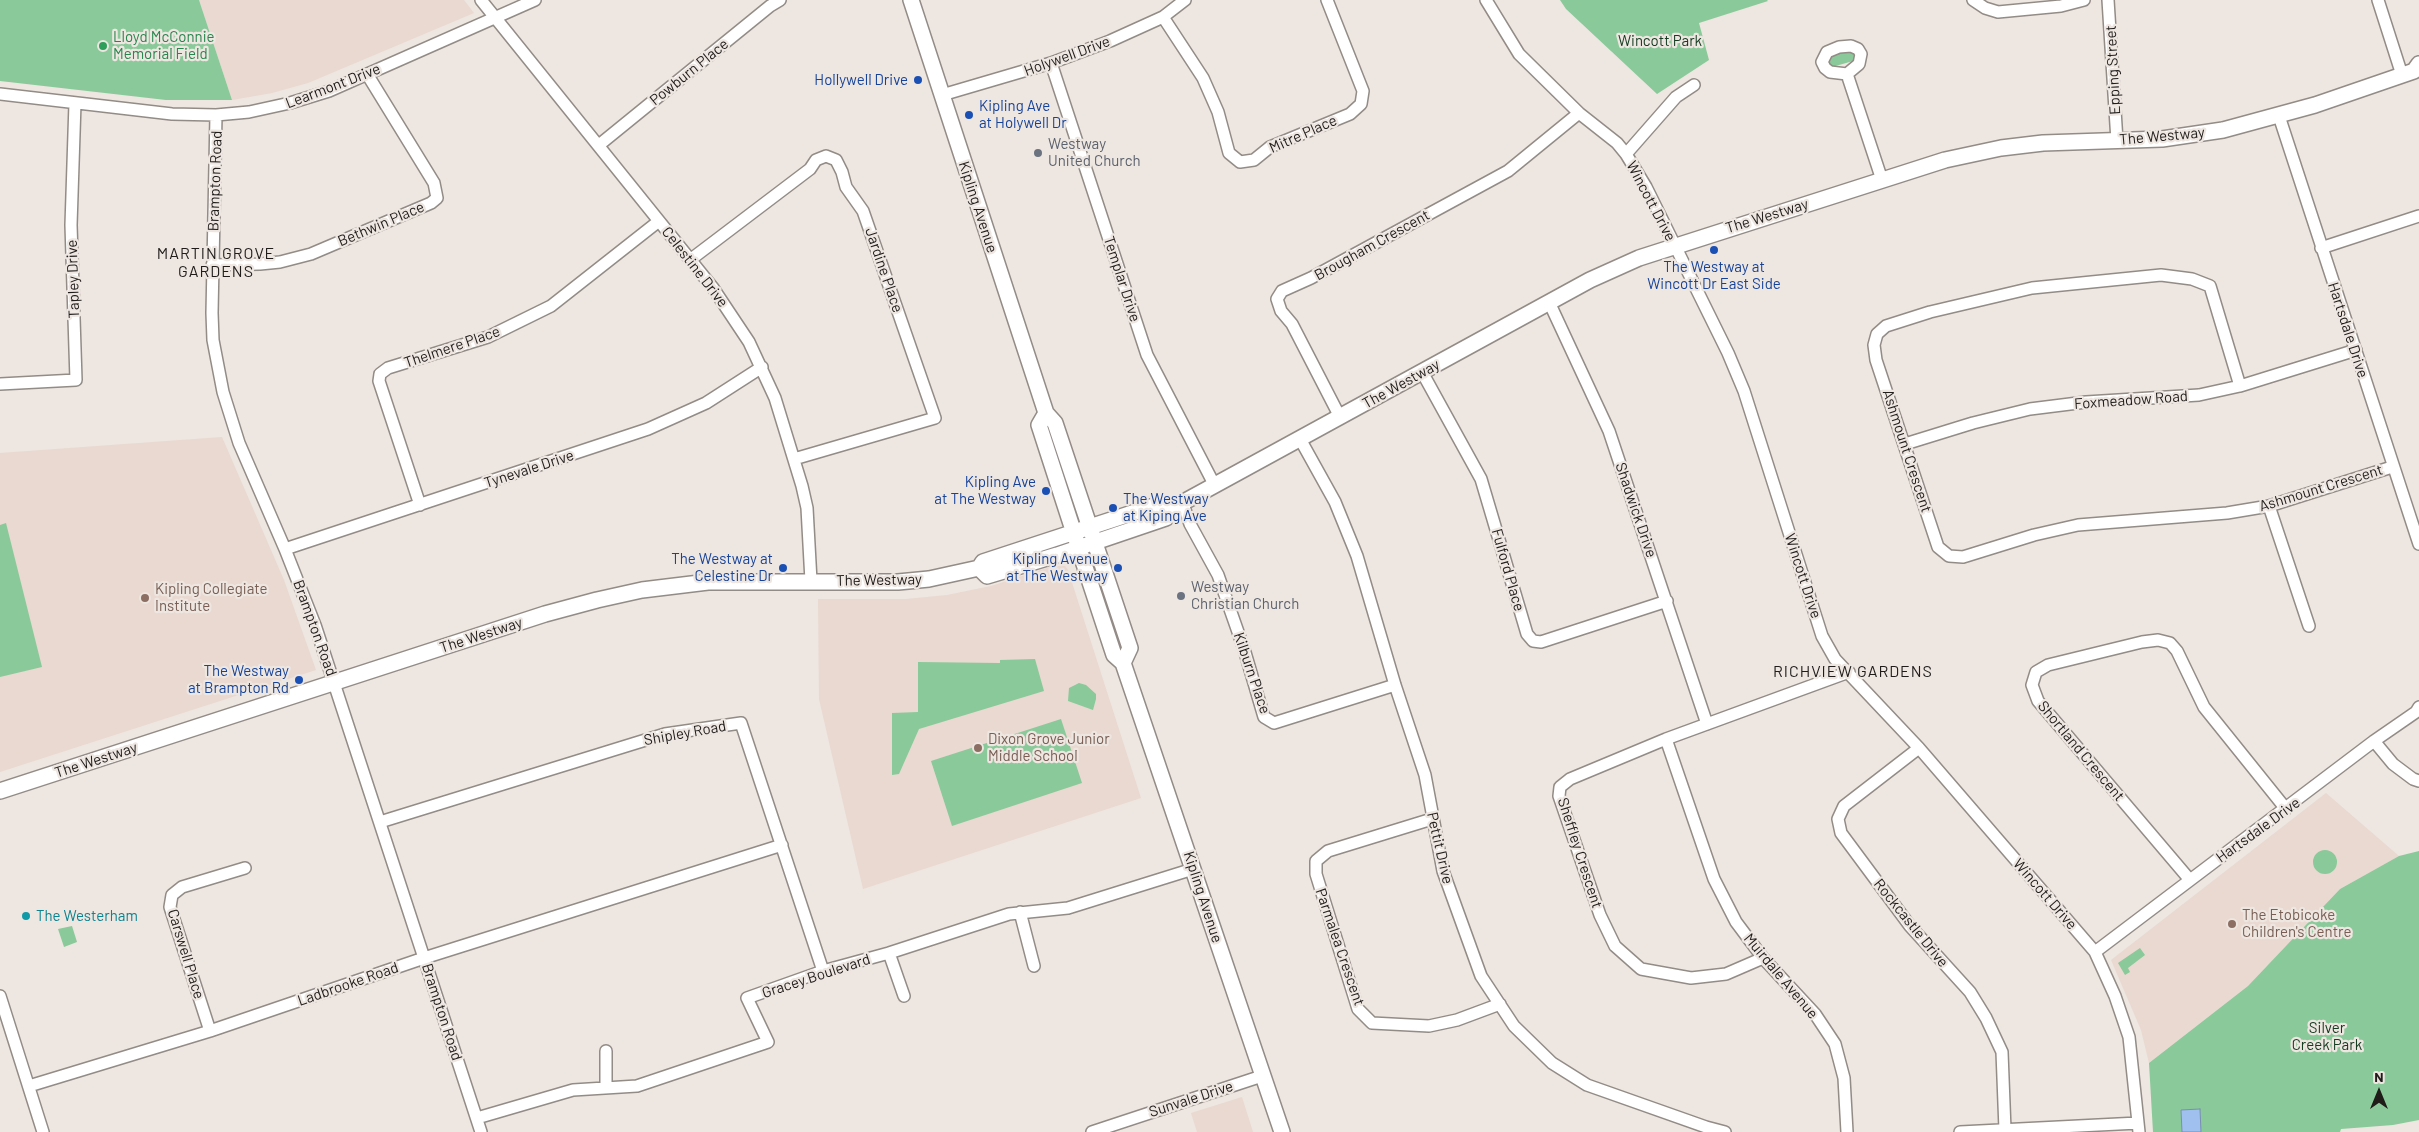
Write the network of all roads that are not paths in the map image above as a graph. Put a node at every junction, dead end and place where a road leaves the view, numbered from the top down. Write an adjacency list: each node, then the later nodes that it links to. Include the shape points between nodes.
1 (482, 0): 13 (street, Celestine Drive)
2 (535, 0): 13 (street, Learmont Drive)
3 (780, 0): 26 (street, Powburn Place)
4 (910, 0): 20 (main road, Kipling Avenue)
5 (1185, 0): 12 (street, Holywell Drive)
6 (1327, 0): 12 (street, Mitre Place, via 1363,91 1362,104 1350,114 1270,147 1254,160 1240,162 1229,152 1218,112 1203,78)
7 (1486, 0): 22 (street, Wincott Drive, via 1519,54)
8 (1973, 0): 9 (street, via 1998,12 2061,6)
9 (2084, 0)
10 (2108, 0): 25 (street, Epping Street)
11 (2378, 0): 15 (street)
12 (1164, 17): 14 (street, Holywell Drive)
13 (496, 18): 16 (street, Learmont Drive); 26 (street, Celestine Drive)
14 (1052, 63): 20 (street, Holywell Drive); 47 (street, Templar Drive, via 1147,355)
15 (2413, 71): 24 (main road, The Westway)
16 (367, 74): 23 (street, Learmont Drive, via 290,103); 34 (street, Bethwin Place, via 434,182 437,198 311,254 280,262)
17 (1847, 74): 28 (street)
18 (1694, 85): 27 (street, via 1676,97)
19 (0, 94): 21 (street, Learmont Drive)
20 (942, 95): 41 (main road, Kipling Avenue)
21 (75, 103): 23 (street, Learmont Drive, via 172,114); 39 (street, Tapley Drive, via 71,225 76,380)
22 (1579, 113): 27 (street, Wincott Drive); 42 (street, Brougham Crescent, via 1508,171 1282,291 1277,299 1281,312 1292,324)
23 (216, 115): 34 (street, Brampton Road)
24 (2279, 116): 25 (main road, The Westway, via 2184,136); 32 (street, Hartsdale Drive)
25 (2117, 141): 28 (main road, The Westway, via 2060,141 2000,148 1945,160)
26 (598, 145): 30 (street, Celestine Drive)
27 (1626, 154): 31 (street, Wincott Drive)
28 (1882, 180): 31 (main road, The Westway)
29 (2419, 216): 32 (street)
30 (659, 221): 33 (street, Celestine Drive); 48 (street, Thelmere Place, via 551,306 488,337 388,368 380,374 379,381)
31 (1675, 246): 35 (main road, The Westway, via 1614,269); 62 (street, Wincott Drive, via 1744,391 1822,636 1835,660)
32 (2321, 248): 36 (street, Hartsdale Drive)
33 (690, 260): 37 (street, Celestine Drive, via 725,304); 45 (street, Jardine Place, via 810,169 816,160 826,156 836,160 846,187 863,211 935,418)
34 (212, 265): 55 (street, Brampton Road, via 213,340 223,392 239,443)
35 (1549, 302): 38 (main road, The Westway); 59 (street, Shadwick Drive, via 1609,431)
36 (2356, 350): 40 (street, Foxmeadow Road); 46 (street, Hartsdale Drive)
37 (762, 367): 45 (street, Celestine Drive); 48 (street, Tynevale Drive, via 678,418)
38 (1422, 372): 42 (main road, The Westway); 59 (street, Fulford Place, via 1481,479 1527,634 1533,641 1541,642)
39 (0, 384)
40 (2240, 386): 44 (street, Foxmeadow Road, via 2199,395 2030,409 1973,422); 44 (street, Ashmount Crescent, via 2210,286 2192,279 2161,275 2032,288 1930,312 1886,326 1877,334 1874,345 1876,360)
41 (1046, 414): 51 (main road, Kipling Avenue, via 1055,422); 52 (main road, Kipling Avenue, via 1039,425)
42 (1340, 418): 43 (main road, The Westway)
43 (1300, 439): 47 (main road, The Westway); 64 (street, Pettit Drive, via 1335,502 1357,556)
44 (1905, 444): 49 (street, Ashmount Crescent, via 1938,547 1949,556 1963,557 2034,534 2078,525 2227,513)
45 (794, 458): 58 (street, Celestine Drive, via 807,508)
46 (2392, 467): 49 (street, Ashmount Crescent); 54 (street, Hartsdale Drive)
47 (1215, 486): 50 (main road, The Westway)
48 (420, 505): 55 (street, Tynevale Drive)
49 (2269, 506): 60 (street)
50 (1177, 507): 51 (main road, The Westway, via 1160,504); 53 (main road, The Westway, via 1166,518); 64 (street, Kilburn Place, via 1218,574 1264,717 1274,723)
51 (1090, 526): 52 (main road, The Westway); 53 (main road, Kipling Avenue)
52 (1073, 532): 56 (main road, Kipling Avenue); 57 (main road, The Westway, via 983,562)
53 (1095, 542): 56 (main road, The Westway); 61 (main road, Kipling Avenue, via 1130,648)
54 (2419, 544)
55 (286, 548): 63 (street, Brampton Road)
56 (1079, 548): 57 (main road, The Westway, via 988,576); 61 (main road, Kipling Avenue, via 1114,655)
57 (979, 568): 58 (main road, The Westway, via 915,581)
58 (810, 581): 63 (main road, The Westway, via 708,582 617,595 545,614)
59 (1666, 601): 66 (street, Shadwick Drive)
60 (2309, 626)
61 (1123, 663): 77 (main road, Kipling Avenue)
62 (1849, 672): 66 (street, Sheffley Crescent); 69 (street, Wincott Drive)
63 (334, 682): 71 (main road, The Westway); 74 (street, Brampton Road)
64 (1395, 685): 73 (street, Pettit Drive, via 1425,775)
65 (2419, 707): 68 (street, Hartsdale Drive)
66 (1708, 724): 67 (street, Sheffley Crescent)
67 (1666, 739): 83 (street, Muirdale Avenue, via 1714,879 1736,922); 83 (street, Sheffley Crescent, via 1570,779 1560,787 1559,796 1600,915 1616,946 1641,969 1691,978 1726,974)
68 (2374, 741): 70 (street, via 2393,764); 72 (street, Hartsdale Drive)
69 (1919, 748): 80 (street, Wincott Drive); 96 (street, Rockcastle Drive, via 1844,806 1838,819 1841,833 1910,926 1970,992 1986,1018 2002,1052)
70 (2419, 781)
71 (0, 791)
72 (2286, 809): 78 (street, Hartsdale Drive); 78 (street, Shortland Crescent, via 2204,707 2170,643 2158,640 2142,642 2048,665 2036,672 2032,685 2038,701)
73 (1432, 819): 88 (street, Pettit Drive, via 1453,901 1482,976); 88 (street, Parmalea Crescent, via 1328,851 1316,861 1316,874 1358,1009 1372,1023 1429,1026 1457,1020)
74 (380, 822): 75 (street, Shipley Road, via 665,734 741,723); 82 (street, Brampton Road)
75 (782, 845): 82 (street, Ladbrooke Road); 85 (street, Shipley Road)
76 (246, 868): 89 (street, Carswell Place, via 182,888 172,895 170,907)
77 (1193, 869): 79 (street, Gracey Boulevard, via 1068,908); 91 (main road, Kipling Avenue)
78 (2190, 880): 80 (street, Hartsdale Drive)
79 (1020, 912): 81 (street, Gracey Boulevard); 84 (street)
80 (2095, 952): 95 (street, Wincott Drive, via 2129,1037)
81 (890, 953): 85 (street, Gracey Boulevard); 87 (street)
82 (424, 958): 89 (street, Ladbrooke Road); 94 (street, Brampton Road)
83 (1763, 958): 102 (street, Muirdale Avenue, via 1815,1014 1835,1044 1844,1078)
84 (1034, 966)
85 (823, 971): 93 (street, Gracey Boulevard, via 747,998 768,1042 637,1086)
86 (0, 996): 92 (street)
87 (904, 996)
88 (1500, 1004): 101 (street, Pettit Drive, via 1514,1026 1552,1063 1587,1086)
89 (210, 1030): 92 (street, Ladbrooke Road)
90 (606, 1051): 93 (street)
91 (1262, 1076): 99 (street, Sunvale Drive); 100 (main road, Kipling Avenue)
92 (29, 1086): 97 (street)
93 (606, 1088): 94 (street, Gracey Boulevard, via 573,1090)
94 (477, 1118): 98 (street, Brampton Road)
95 (2138, 1127): 96 (street)
96 (2005, 1130): 103 (street)
97 (43, 1132)
98 (481, 1132)
99 (1092, 1132)
100 (1282, 1132)
101 (1725, 1132)
102 (1847, 1132)
103 (1960, 1132)

